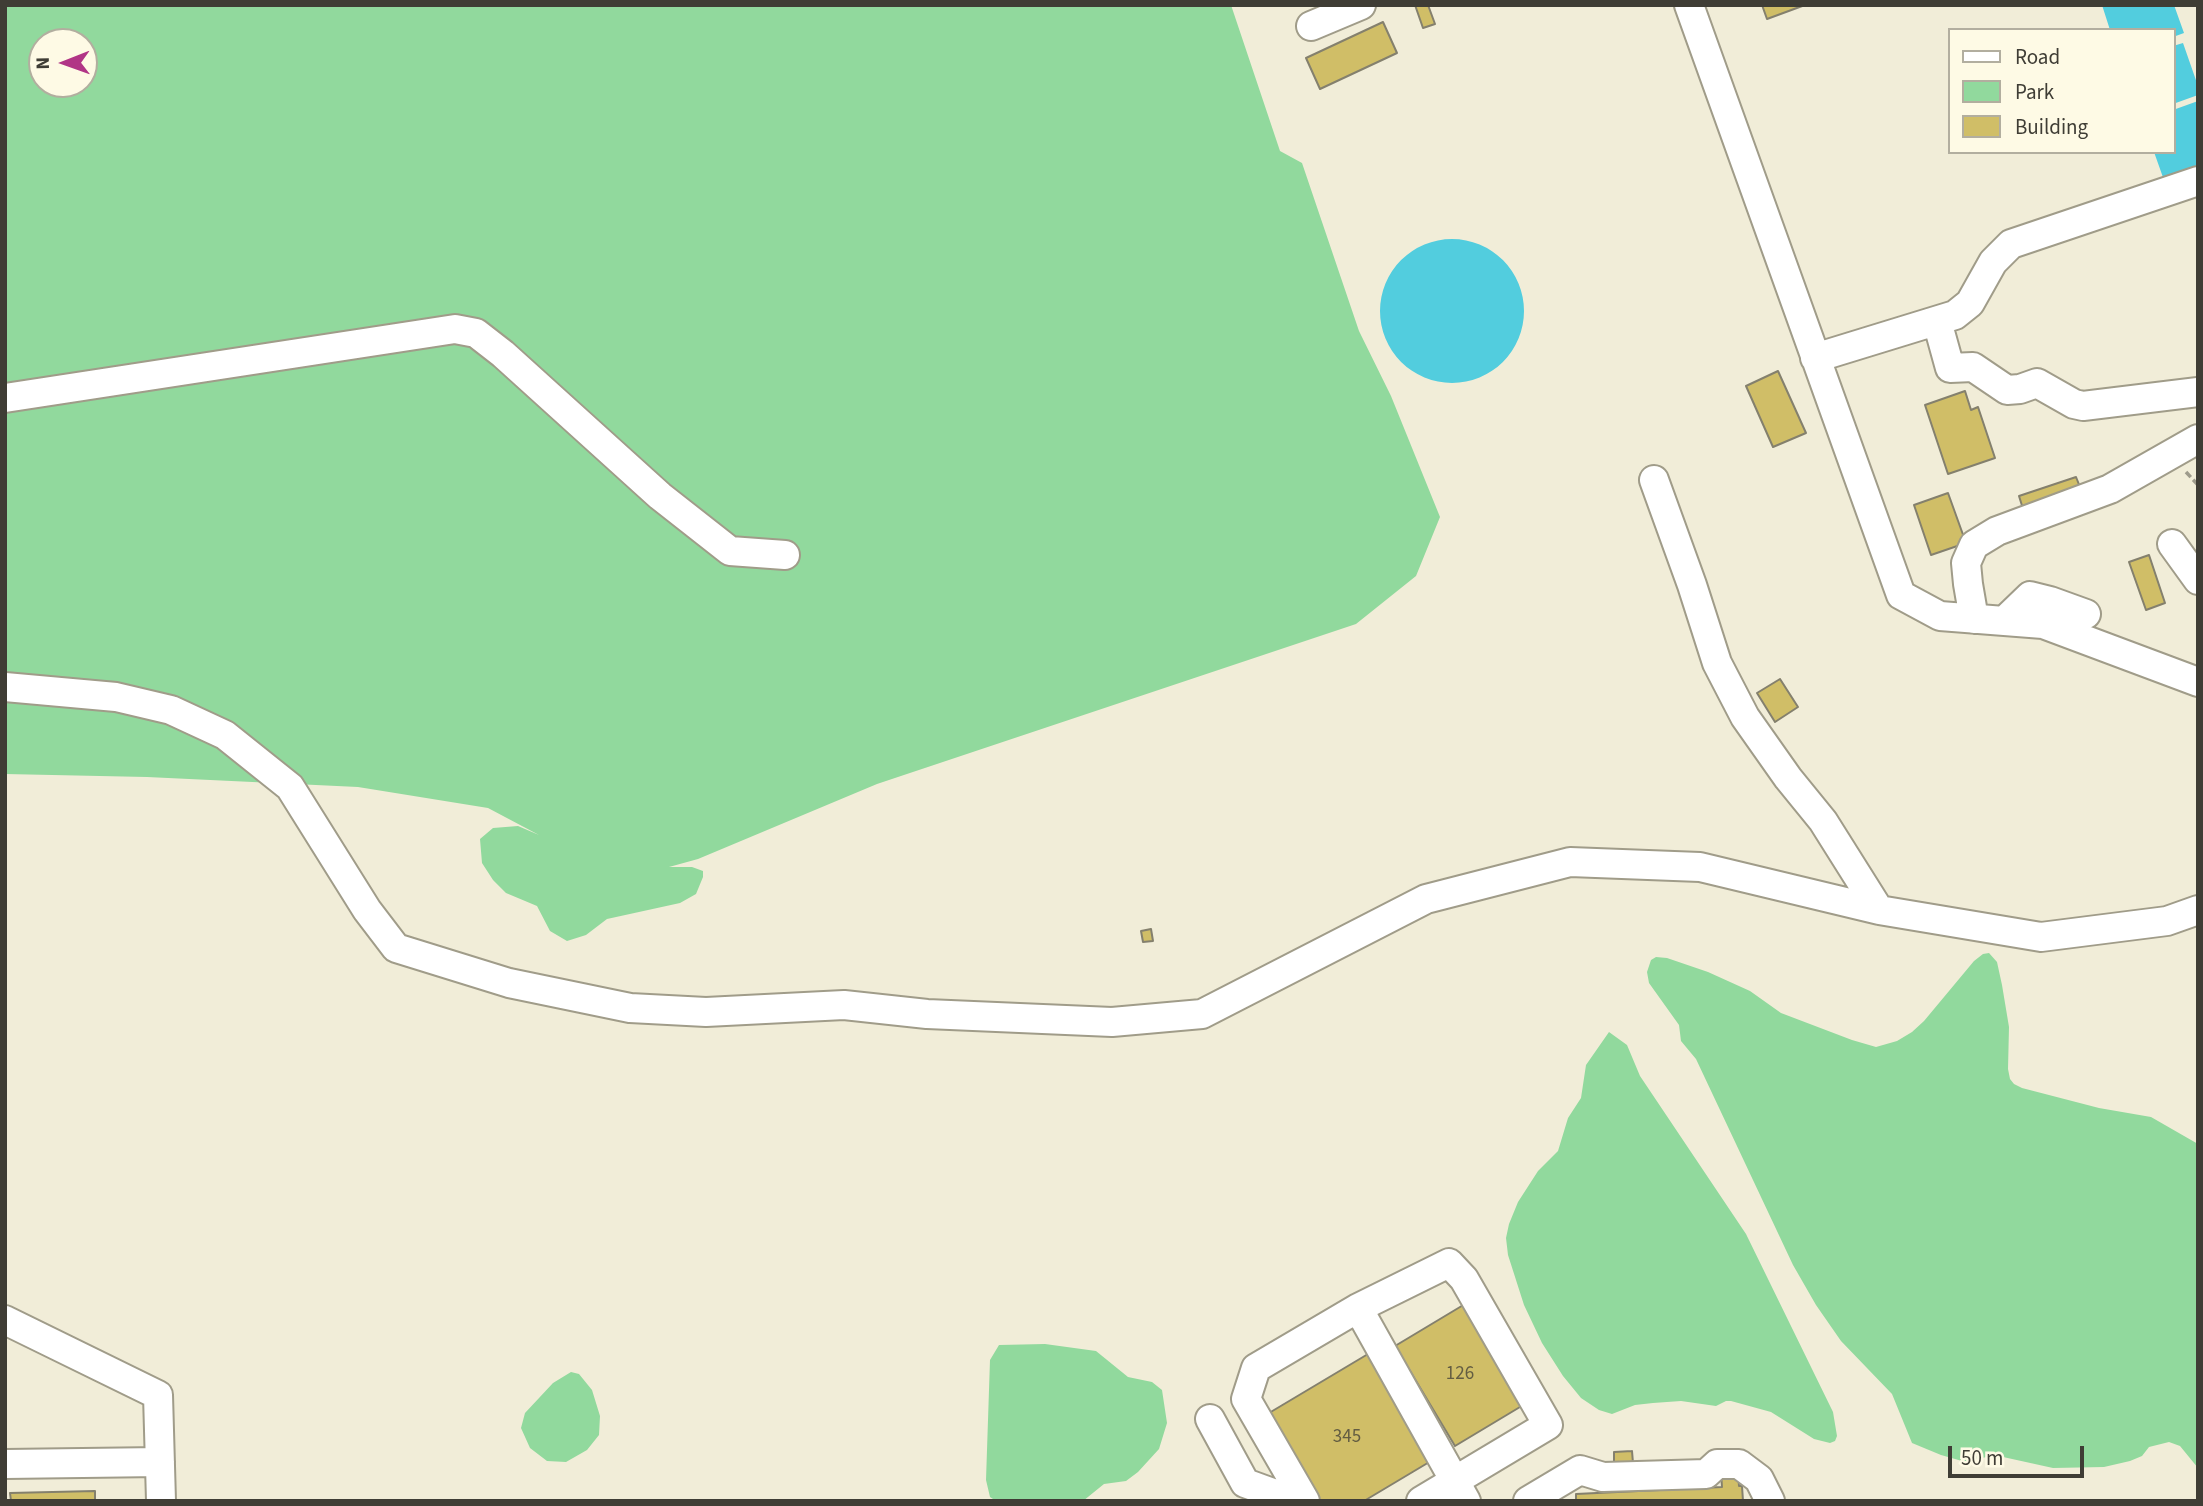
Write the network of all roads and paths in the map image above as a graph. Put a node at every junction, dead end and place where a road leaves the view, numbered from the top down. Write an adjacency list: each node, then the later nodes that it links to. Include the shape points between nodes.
1 (1361, 5): 3 (lane)
2 (1689, 5): 6 (lane)
3 (1311, 26)
4 (2198, 181): 5 (lane, via 2011,244 1993,262 1970,303)
5 (1937, 321): 6 (lane); 7 (lane, via 1950,368 1973,367 2007,390 2037,383 2083,406)
6 (1815, 358): 15 (lane, via 1901,595 1940,616)
7 (2198, 392)
8 (5, 398): 12 (lane, via 455,329 476,333 660,496 730,551)
9 (2198, 439): 15 (lane, via 2110,489 1997,531 1975,545 1966,563)
10 (1654, 480): 20 (lane, via 1717,663 1745,717 1823,821)
11 (2172, 544): 13 (lane)
12 (785, 555)
13 (2198, 580)
14 (2086, 614): 16 (lane, via 2030,596)
15 (1974, 619): 16 (lane)
16 (2004, 621): 18 (lane, via 2043,624)
17 (2154, 648): 18 (lane, via 2180,658)
18 (2198, 680)
19 (5, 687): 20 (lane, via 116,697 171,710 225,735 290,788 367,910 396,947 509,983 630,1008 706,1012 844,1005 928,1014 1112,1022 1202,1014 1426,898 1570,862 1700,867)
20 (1879, 910): 21 (lane, via 2041,937 2167,921)
21 (2198, 910)
22 (1358, 1308): 27 (lane); 27 (lane, via 1449,1263 1464,1279 1548,1425); 31 (lane, via 1255,1368 1246,1399)
23 (5, 1320): 25 (lane, via 158,1395)
24 (1210, 1419): 30 (lane, via 1245,1483 1278,1495)
25 (160, 1462): 26 (lane); 29 (lane)
26 (5, 1464)
27 (1461, 1491): 32 (lane)
28 (1541, 1497): 33 (lane, via 1580,1470 1603,1477 1693,1475 1706,1474 1717,1464 1738,1464 1759,1479)
29 (161, 1501)
30 (1280, 1501)
31 (1305, 1501)
32 (1421, 1501)
33 (1770, 1501)

